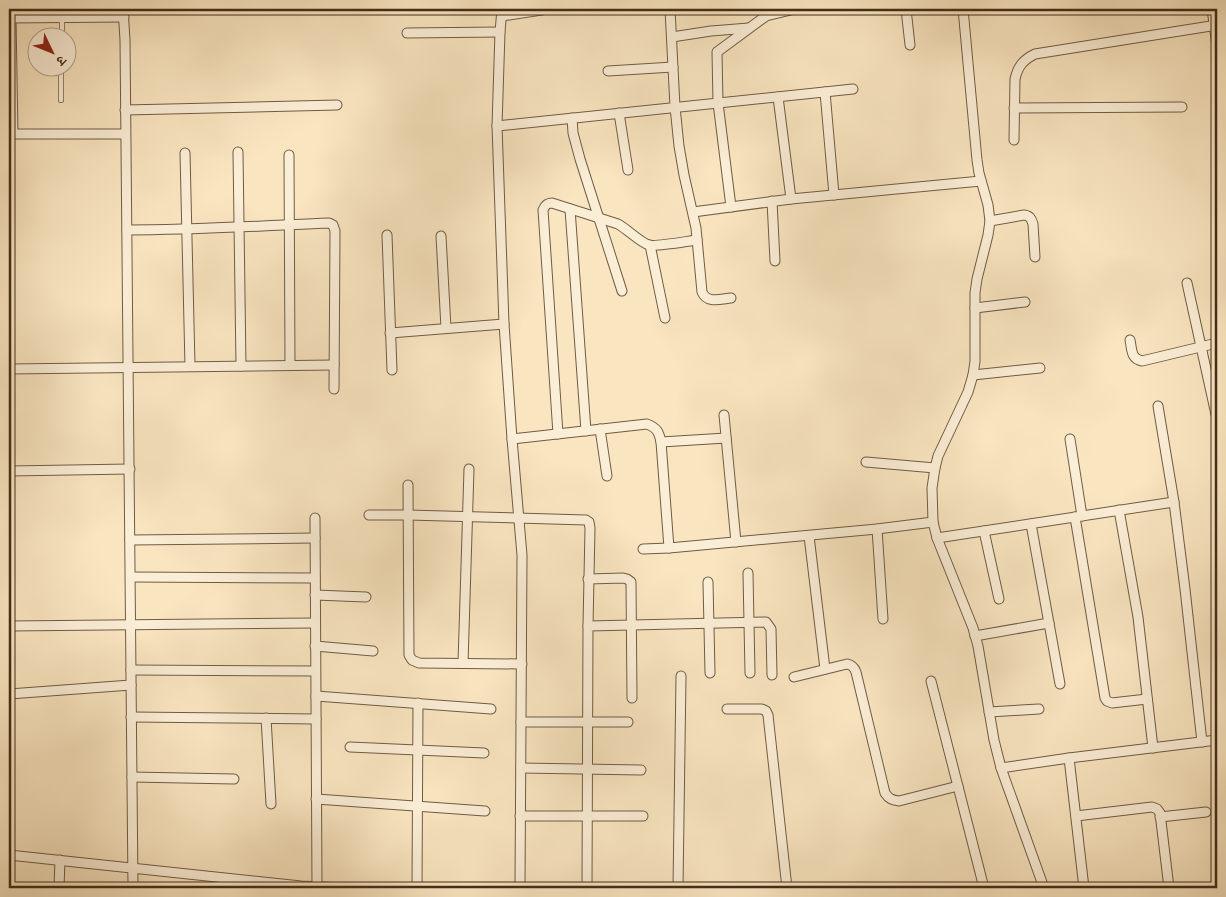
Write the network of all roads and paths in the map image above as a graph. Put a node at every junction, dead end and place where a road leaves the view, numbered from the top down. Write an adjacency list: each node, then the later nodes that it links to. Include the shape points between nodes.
1 (548, 9): 7 (street)
2 (670, 9): 16 (street)
3 (795, 9): 13 (street, via 766,16)
4 (906, 9): 17 (street)
5 (963, 9): 42 (street)
6 (1212, 9): 11 (street)
7 (502, 12): 14 (street)
8 (123, 13): 9 (street); 31 (street)
9 (62, 17): 10 (street); 12 (lane)
10 (10, 18): 35 (street)
11 (1216, 25): 18 (street); 30 (street, via 1035,54 1017,69)
12 (62, 28)
13 (750, 28): 16 (street); 26 (street, via 717,52)
14 (500, 32): 15 (street); 34 (street)
15 (407, 33)
16 (672, 37): 19 (street)
17 (910, 45)
18 (1217, 46)
19 (673, 66): 20 (street); 28 (street)
20 (608, 71)
21 (62, 78): 25 (lane)
22 (853, 89): 23 (street)
23 (825, 92): 24 (street); 43 (street)
24 (778, 97): 26 (street); 44 (street)
25 (61, 100)
26 (718, 103): 28 (street); 46 (street)
27 (337, 105): 31 (street)
28 (675, 107): 32 (street); 48 (street, via 681,161)
29 (1182, 107): 30 (street)
30 (1014, 108): 37 (street)
31 (125, 110): 36 (street)
32 (619, 113): 33 (street); 41 (street)
33 (572, 118): 34 (street); 49 (street, via 573,133)
34 (497, 126): 67 (street)
35 (11, 134): 36 (street)
36 (125, 134): 53 (street)
37 (1014, 140)
38 (238, 152): 52 (street)
39 (185, 153): 54 (street)
40 (289, 155): 51 (street)
41 (628, 170)
42 (981, 181): 43 (street); 50 (street)
43 (834, 195): 44 (street)
44 (791, 199): 45 (street)
45 (772, 201): 46 (street); 60 (street)
46 (731, 207): 48 (street)
47 (570, 209): 49 (street); 88 (street); 89 (street, via 548,203 543,210)
48 (693, 212): 57 (street)
49 (598, 218): 58 (street, via 618,224); 62 (street)
50 (990, 221): 59 (street, via 1024,215 1031,218); 65 (street, via 977,279)
51 (289, 225): 52 (street); 73 (street, via 329,222 335,231); 74 (street)
52 (240, 226): 54 (street); 76 (street)
53 (127, 230): 54 (street); 77 (street)
54 (186, 230): 75 (street)
55 (387, 236): 69 (street)
56 (441, 236): 68 (street)
57 (697, 240): 58 (street); 63 (street, via 704,297 710,300)
58 (650, 246): 66 (street)
59 (1035, 257)
60 (775, 261)
61 (1187, 283): 72 (street)
62 (622, 290)
63 (731, 298)
64 (1025, 302): 65 (street)
65 (975, 308): 81 (street, via 976,361)
66 (665, 318)
67 (504, 324): 68 (street); 91 (street)
68 (446, 328): 69 (street)
69 (390, 333): 80 (street)
70 (1130, 340): 72 (street, via 1134,358 1142,361)
71 (1217, 343): 72 (street)
72 (1201, 347): 83 (street)
73 (334, 364): 74 (street); 82 (street)
74 (290, 365): 76 (street)
75 (190, 366): 76 (street); 77 (street)
76 (241, 366)
77 (128, 367): 79 (street); 96 (street)
78 (1040, 368): 81 (street)
79 (9, 369)
80 (392, 370)
81 (973, 375): 95 (street)
82 (334, 389)
83 (1216, 404): 86 (street)
84 (1158, 406): 101 (street)
85 (724, 415): 90 (street)
86 (1217, 419)
87 (600, 429): 88 (street); 93 (street, via 648,424 658,431); 99 (street)
88 (586, 431): 89 (street)
89 (558, 434): 91 (street)
90 (726, 438): 93 (street); 117 (street)
91 (512, 439): 108 (street)
92 (1070, 439): 106 (street)
93 (662, 442): 118 (street)
94 (866, 462): 95 (street)
95 (935, 468): 109 (street)
96 (130, 469): 98 (street); 116 (street)
97 (469, 469): 105 (street)
98 (9, 470)
99 (608, 476)
100 (408, 485): 104 (street)
101 (1174, 502): 102 (street); 169 (street)
102 (1119, 510): 106 (street); 156 (street, via 1138,617)
103 (369, 515): 104 (street)
104 (408, 515): 105 (street); 140 (street, via 409,655 418,663)
105 (468, 517): 108 (street); 140 (street)
106 (1078, 517): 110 (street); 156 (street, via 1105,698 1112,703)
107 (314, 518): 114 (street)
108 (519, 518): 123 (street, via 589,522); 141 (street)
109 (933, 522): 111 (street); 115 (street)
110 (1031, 524): 112 (street); 129 (street)
111 (877, 530): 113 (street); 128 (street)
112 (984, 531): 115 (street); 127 (street)
113 (809, 536): 117 (street); 142 (street)
114 (315, 538): 116 (street); 122 (street)
115 (937, 538): 137 (street)
116 (130, 540): 121 (street)
117 (736, 542): 118 (street)
118 (669, 548): 119 (street)
119 (643, 549)
120 (748, 572): 131 (street)
121 (130, 577): 122 (street); 134 (street)
122 (315, 578): 125 (street)
123 (588, 579): 133 (street, via 623,578 631,582); 136 (street)
124 (708, 582): 130 (street)
125 (315, 595): 126 (street); 132 (street)
126 (366, 597)
127 (998, 599)
128 (883, 619)
129 (1049, 622): 137 (street); 151 (street)
130 (709, 623): 131 (street); 133 (street); 145 (street)
131 (749, 623): 146 (street); 147 (street, via 766,622 771,629)
132 (315, 624): 134 (street); 138 (street)
133 (632, 624): 136 (street); 155 (street)
134 (131, 625): 135 (street); 143 (street)
135 (9, 626)
136 (588, 626): 166 (street)
137 (975, 636): 161 (street)
138 (315, 646): 139 (street); 144 (street)
139 (373, 651)
140 (463, 664): 141 (street)
141 (522, 664): 165 (street)
142 (825, 669): 149 (street); 181 (street, via 851,664 856,672 888,797 899,801)
143 (131, 670): 144 (street); 152 (street)
144 (315, 671): 154 (street)
145 (710, 673)
146 (750, 673)
147 (772, 675)
148 (681, 676): 204 (street)
149 (794, 677)
150 (932, 681): 181 (street)
151 (1060, 684)
152 (131, 686): 153 (street); 162 (street)
153 (9, 694)
154 (316, 696): 157 (street); 164 (street)
155 (632, 698)
156 (1147, 699): 171 (street)
157 (418, 703): 158 (street); 172 (street)
158 (491, 709)
159 (727, 709): 205 (street, via 762,709 768,715)
160 (1039, 709): 161 (street)
161 (989, 712): 176 (street)
162 (132, 717): 163 (street); 179 (street)
163 (266, 718): 164 (street); 183 (street)
164 (316, 719): 182 (street)
165 (521, 722): 166 (street); 175 (street)
166 (587, 722): 167 (street); 177 (street)
167 (628, 722)
168 (1217, 740): 169 (street)
169 (1202, 742): 171 (street)
170 (350, 747): 172 (street)
171 (1153, 748): 174 (street)
172 (418, 750): 173 (street); 184 (street)
173 (484, 753)
174 (1070, 758): 176 (street); 190 (street)
175 (521, 768): 177 (street); 187 (street)
176 (1001, 768): 207 (street)
177 (587, 769): 178 (street); 188 (street)
178 (641, 770)
179 (132, 777): 180 (street); 194 (street)
180 (234, 779)
181 (958, 786): 206 (street)
182 (316, 798): 184 (street); 197 (street)
183 (271, 804)
184 (418, 806): 185 (street); 201 (street)
185 (485, 811)
186 (1206, 812): 191 (street)
187 (520, 816): 188 (street); 202 (street)
188 (587, 816): 189 (street); 203 (street)
189 (643, 816)
190 (1076, 816): 191 (street, via 1152,807 1157,809); 208 (street)
191 (1160, 817): 209 (street)
192 (9, 855): 193 (street)
193 (60, 860): 194 (street); 198 (street)
194 (133, 868): 195 (street); 199 (street)
195 (232, 884): 196 (street)
196 (283, 886): 197 (street)
197 (317, 887): 200 (street)
198 (59, 888)
199 (133, 888)
200 (342, 888)
201 (417, 888)
202 (520, 888)
203 (587, 888)
204 (678, 888)
205 (788, 888)
206 (984, 888)
207 (1044, 888)
208 (1084, 888)
209 (1170, 888)

